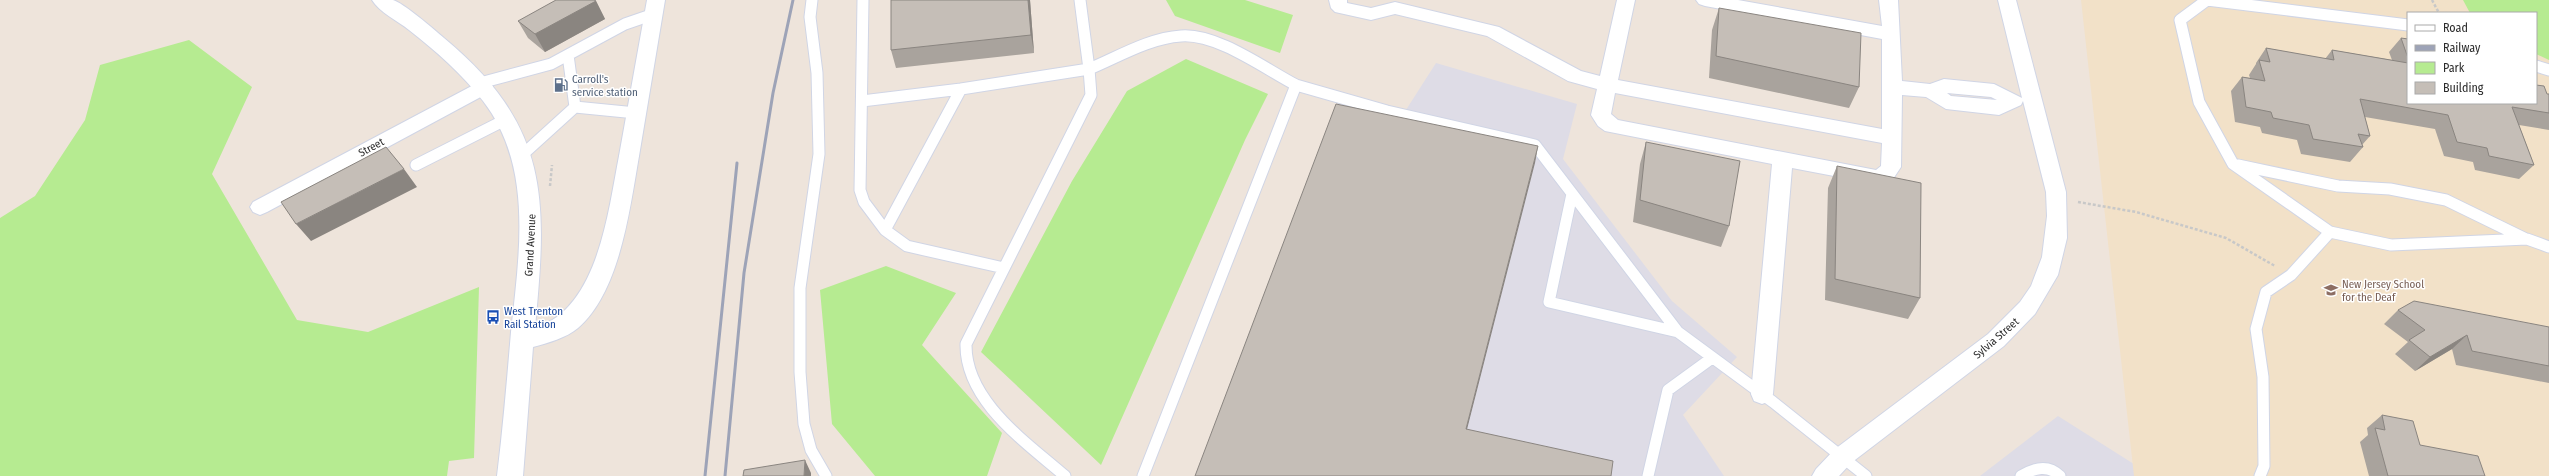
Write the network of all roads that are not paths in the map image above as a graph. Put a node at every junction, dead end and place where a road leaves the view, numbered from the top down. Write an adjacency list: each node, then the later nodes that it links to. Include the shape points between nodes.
1 (382, 0): 19 (main road, Grand Avenue, via 436,43)
2 (812, 0): 48 (lane, via 810,17 817,73 819,154 800,288 800,372 804,424 811,450)
3 (864, 0): 25 (lane)
4 (1080, 0): 17 (lane)
5 (1338, 0): 10 (street, via 1337,4 1341,8 1371,14)
6 (1626, 0): 21 (street)
7 (1705, 0): 12 (street)
8 (1888, 0): 14 (street)
9 (2007, 0): 24 (street, Sylvia Street)
10 (1396, 4): 21 (street, via 1493,31 1575,76)
11 (655, 7): 15 (lane); 27 (street)
12 (1783, 7): 14 (street)
13 (2407, 25): 33 (lane, via 2207,0 2180,20 2199,102)
14 (1891, 34): 22 (street)
15 (568, 55): 19 (lane, via 551,64); 26 (lane)
16 (2537, 66): 18 (lane)
17 (1089, 69): 20 (lane, via 1155,42 1176,36 1193,36 1211,41); 23 (lane); 41 (lane, via 1090,95)
18 (2549, 70)
19 (481, 85): 28 (main road, Grand Avenue); 36 (street, Street)
20 (1296, 85): 35 (lane, via 1387,111 1535,145); 50 (lane)
21 (1608, 85): 29 (street); 32 (street, via 1602,115 1604,121 1612,126)
22 (1893, 87): 24 (street, via 1931,91 1946,102 1999,108); 29 (street)
23 (961, 90): 25 (lane); 37 (lane)
24 (2022, 101): 46 (street, Sylvia Street, via 2056,192 2057,246 2048,275 2035,299 2016,322 1996,340)
25 (862, 102): 37 (lane, via 860,190 864,202)
26 (575, 107): 27 (lane); 30 (lane)
27 (636, 113): 31 (street)
28 (505, 120): 30 (main road, Grand Avenue); 34 (lane)
29 (1891, 138): 32 (street, via 1891,167 1886,174 1876,177)
30 (521, 156): 43 (main road, Grand Avenue, via 526,171 533,224)
31 (629, 156): 43 (main road, via 617,222 603,266 584,307 558,329)
32 (1783, 159): 45 (street)
33 (2233, 164): 38 (lane); 39 (lane, via 2338,186 2390,189 2446,200)
34 (416, 165)
35 (1572, 194): 42 (lane); 42 (lane, via 1549,302)
36 (260, 207)
37 (885, 230): 41 (lane, via 907,246)
38 (2330, 232): 39 (lane, via 2392,245); 56 (lane, via 2291,275 2266,292 2256,329 2263,377 2264,466)
39 (2526, 239): 40 (lane)
40 (2549, 247)
41 (1004, 268): 49 (lane, via 966,344 967,364 980,392 1032,447)
42 (1678, 332): 44 (lane)
43 (522, 341): 47 (main road, Grand Avenue)
44 (1712, 358): 45 (lane); 51 (lane, via 1668,390)
45 (1762, 394): 46 (lane)
46 (1843, 456): 52 (street, Sylvia Street); 53 (lane)
47 (510, 476)
48 (826, 476)
49 (1065, 476)
50 (1143, 476)
51 (1648, 476)
52 (1824, 476)
53 (1866, 476)
54 (2021, 476): 55 (lane, via 2041,467)
55 (2060, 476)
56 (2260, 476)

